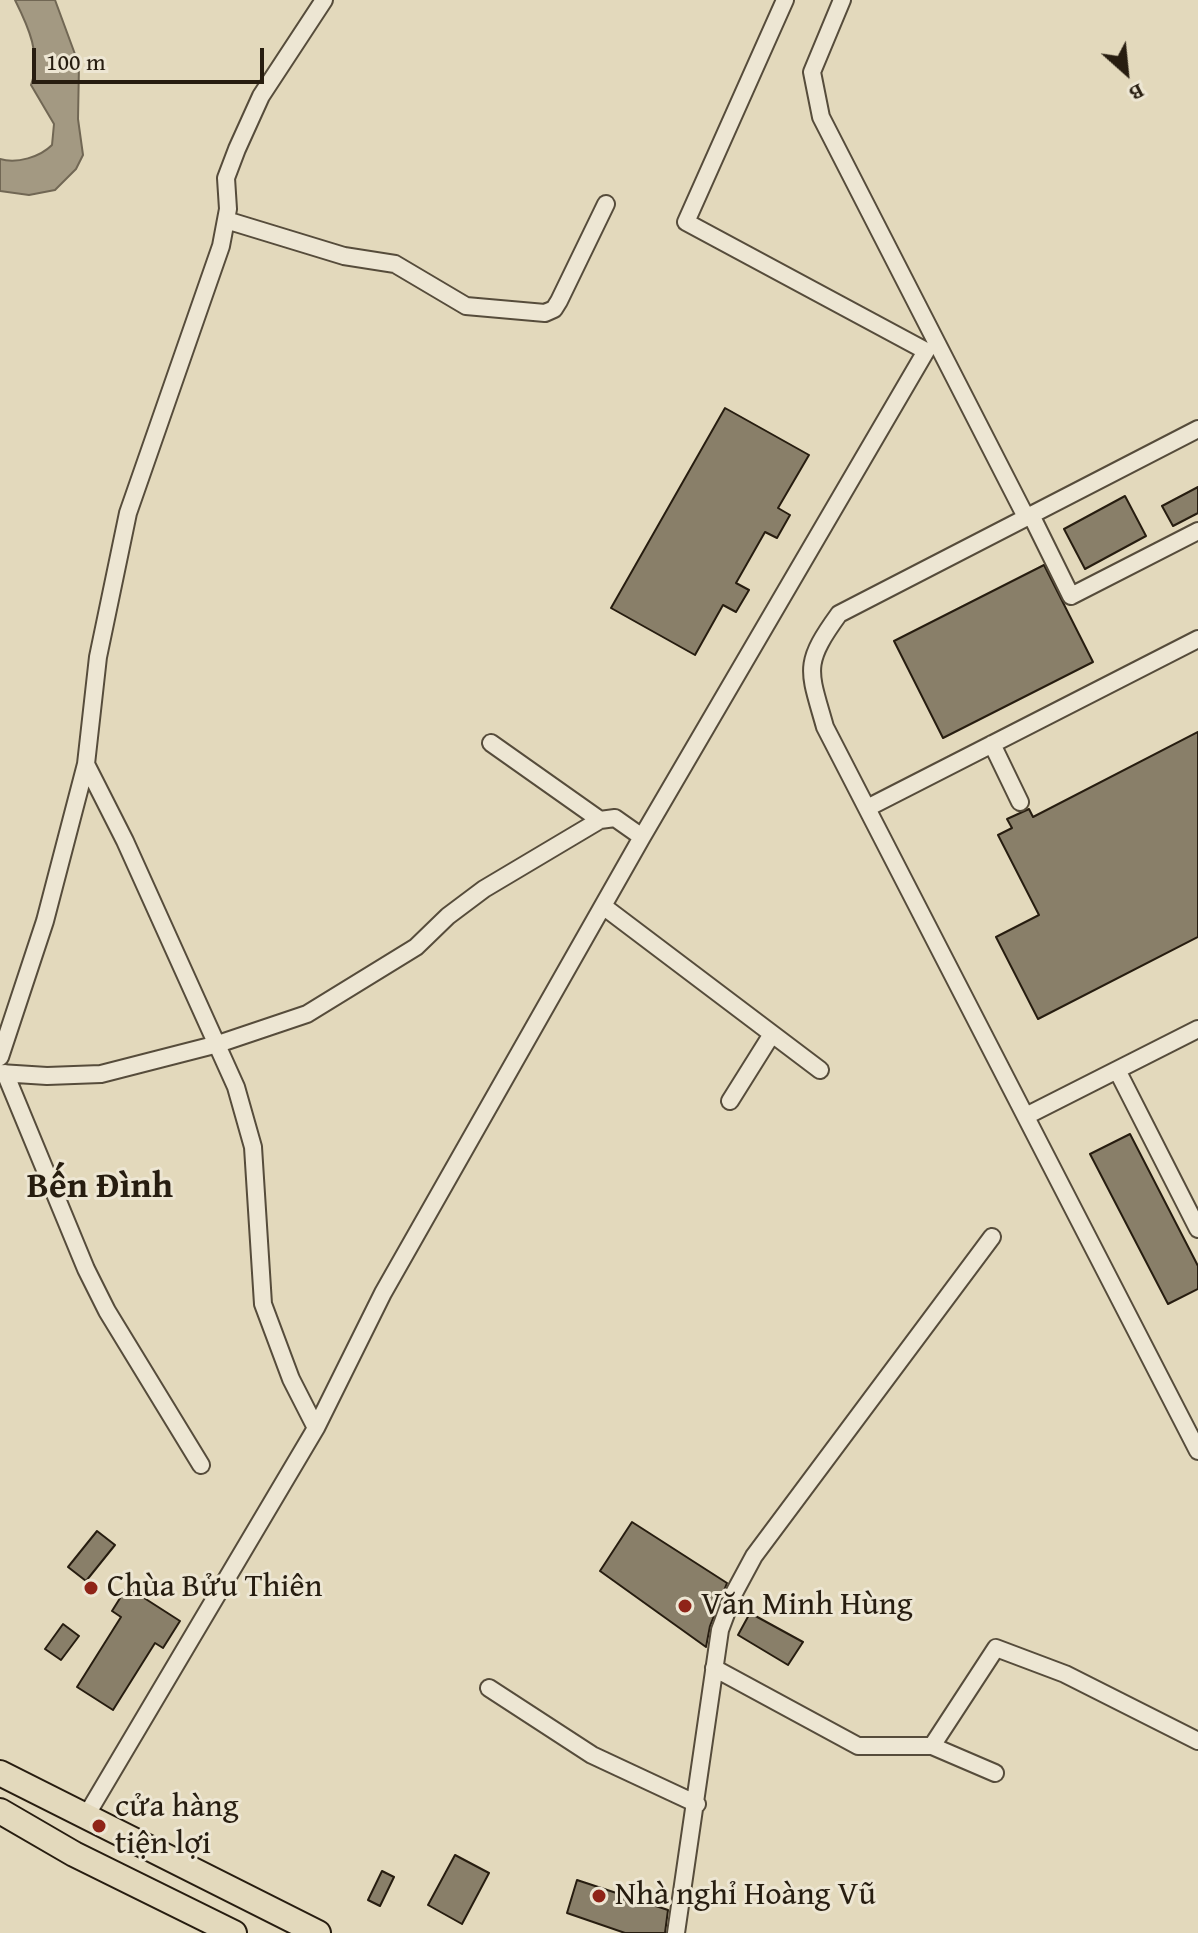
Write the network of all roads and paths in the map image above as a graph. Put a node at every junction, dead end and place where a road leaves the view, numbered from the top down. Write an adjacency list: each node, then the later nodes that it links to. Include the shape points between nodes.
1 (324, 0): 5 (street, via 261,96 237,149 226,178)
2 (785, 0): 16 (street, via 686,222 926,351)
3 (842, 0): 7 (street, via 812,72 821,117)
4 (606, 204): 5 (street, via 559,301 545,313 466,306 395,264 344,256)
5 (226, 220): 12 (street, via 128,513 98,657)
6 (1198, 429): 7 (street)
7 (1029, 516): 8 (street, via 1071,596); 14 (street, via 839,614 821,639 809,671 825,727)
8 (1198, 531)
9 (1198, 639): 11 (street)
10 (491, 743): 15 (street)
11 (992, 744): 13 (street); 14 (street)
12 (86, 764): 20 (street); 21 (street)
13 (1020, 802)
14 (867, 808): 25 (street)
15 (600, 820): 16 (street, via 615,818); 20 (street, via 484,889 416,947 307,1014)
16 (642, 837): 17 (street)
17 (603, 906): 19 (street); 28 (street, via 383,1293)
18 (1198, 1029): 23 (street)
19 (772, 1034): 22 (street); 24 (street)
20 (218, 1044): 21 (street, via 101,1074 47,1076); 28 (street, via 253,1147 263,1304)
21 (2, 1067): 30 (street, via 100,1297)
22 (820, 1070)
23 (1117, 1070): 25 (street); 26 (street)
24 (730, 1101)
25 (1026, 1116): 29 (street)
26 (1198, 1229)
27 (992, 1237): 31 (street, via 754,1556 729,1606)
28 (316, 1428): 39 (street)
29 (1198, 1451)
30 (201, 1465)
31 (714, 1668): 34 (street, via 858,1746); 37 (street)
32 (489, 1688): 37 (street, via 592,1755)
33 (1198, 1741): 34 (street, via 1065,1674 996,1648)
34 (932, 1746): 36 (street)
35 (0, 1773): 39 (highway)
36 (995, 1773)
37 (697, 1804): 42 (street)
38 (0, 1811): 40 (highway)
39 (86, 1816): 41 (highway)
40 (234, 1933)
41 (318, 1933)
42 (676, 1933)

